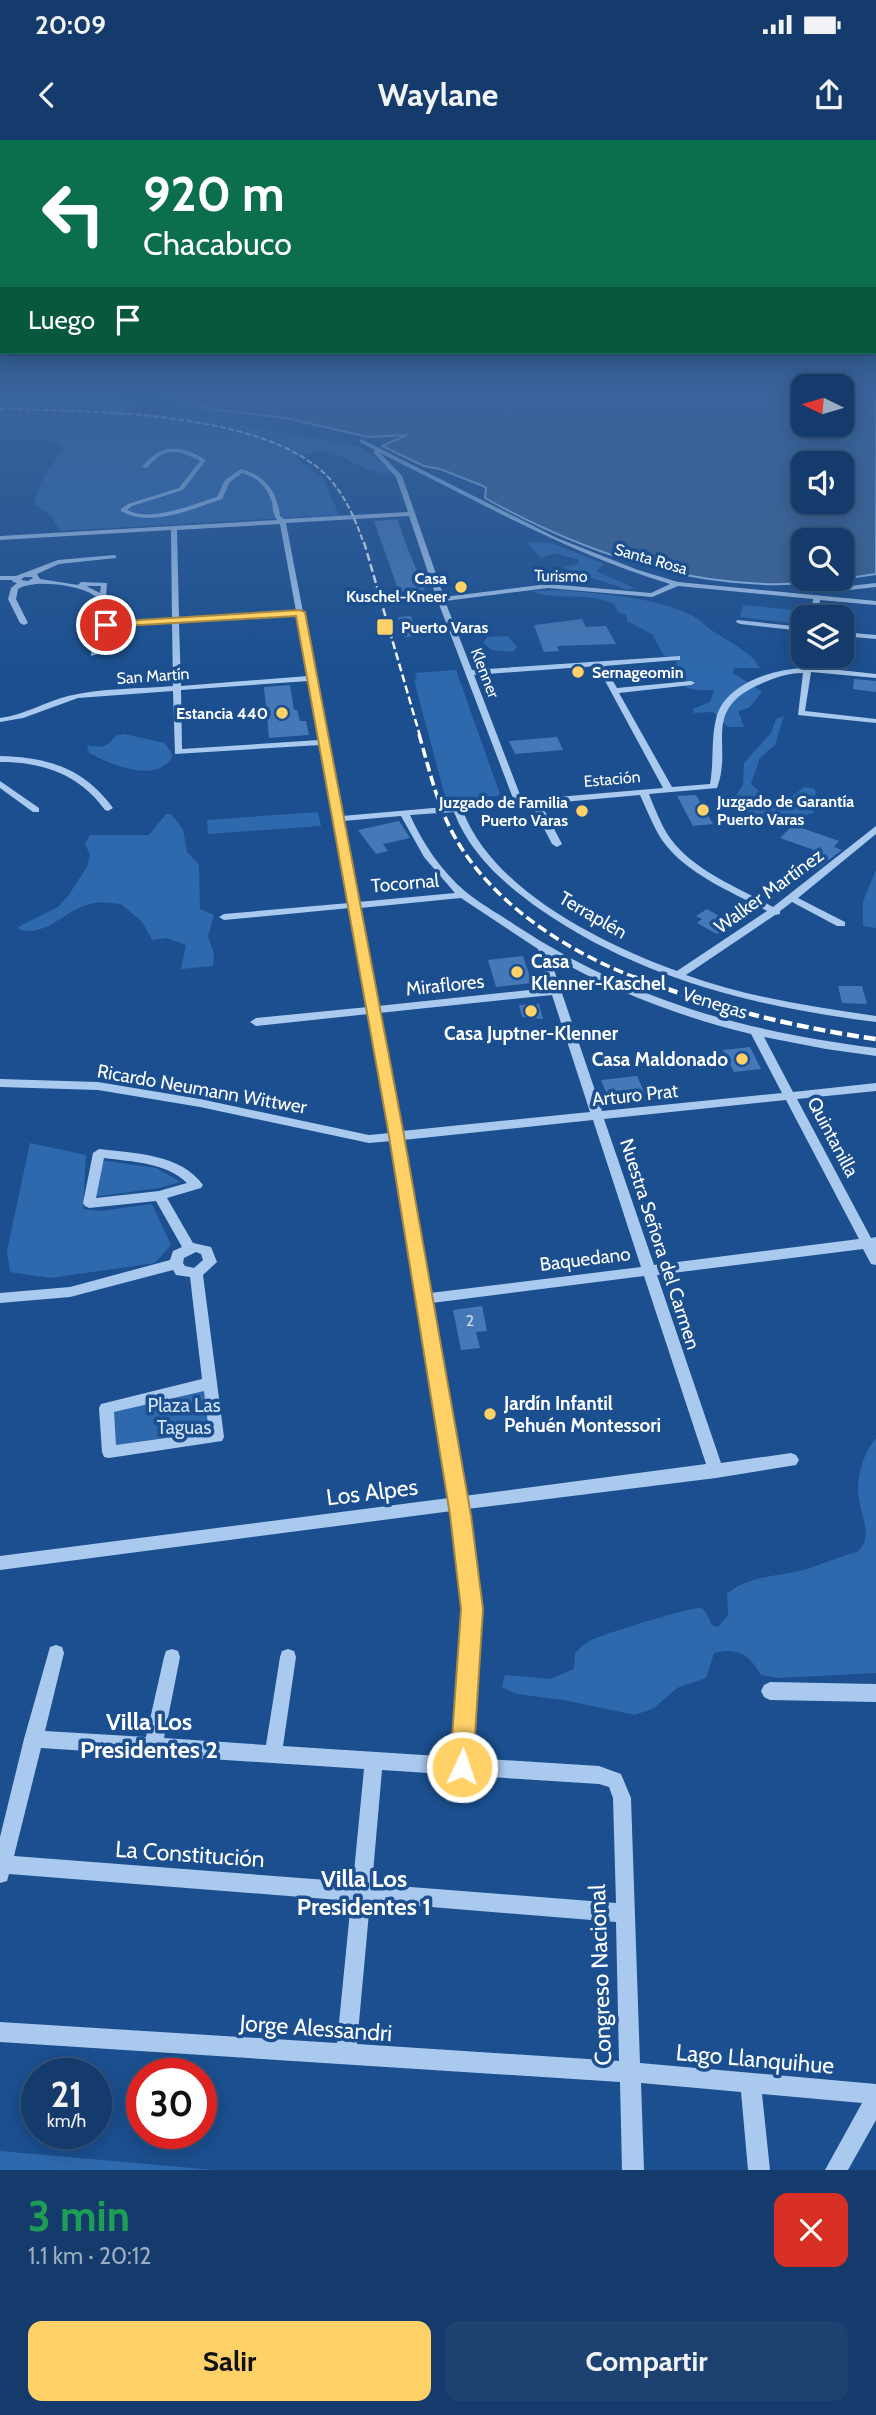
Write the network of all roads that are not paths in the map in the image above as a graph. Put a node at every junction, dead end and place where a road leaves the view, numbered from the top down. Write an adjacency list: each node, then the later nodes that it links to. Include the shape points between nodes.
1 (183, 487): 2 (street, via 123,510 134,516 154,515 220,498)
2 (225, 487)
3 (268, 487): 8 (street)
4 (402, 487): 6 (street)
5 (451, 487): 17 (street, Santa Rosa, via 568,546)
6 (411, 514): 7 (street); 23 (street, Klenner)
7 (295, 521): 8 (street); 10 (street)
8 (282, 522): 9 (street); 10 (street)
9 (174, 528): 11 (street); 27 (street)
10 (285, 531): 26 (street)
11 (0, 538)
12 (114, 557): 13 (street, via 58,562)
13 (33, 577): 15 (street); 16 (street); 30 (street, via 74,585 103,597)
14 (0, 578): 15 (street)
15 (14, 578): 16 (street)
16 (23, 583): 29 (street, via 15,588 12,599)
17 (677, 584): 21 (street, Santa Rosa); 23 (street, Turismo, via 652,595 548,586)
18 (876, 585): 19 (street)
19 (854, 588)
20 (830, 591): 21 (street); 22 (street)
21 (766, 592): 22 (street, Santa Rosa)
22 (817, 597): 24 (street, Santa Rosa); 25 (street)
23 (441, 599): 38 (street, Klenner)
24 (876, 603)
25 (816, 605)
26 (300, 612): 27 (street); 40 (street)
27 (175, 620): 30 (street); 42 (street)
28 (740, 622): 31 (street)
29 (24, 623)
30 (106, 625): 34 (street)
31 (791, 628)
32 (854, 635): 33 (street)
33 (876, 637)
34 (94, 654)
35 (677, 658): 36 (street)
36 (599, 663): 38 (street); 43 (street)
37 (808, 669): 39 (street); 45 (street, via 802,713); 49 (street, Estación, via 776,673 731,698 721,714 714,786)
38 (469, 673): 52 (street, Klenner)
39 (876, 676)
40 (312, 678): 42 (street, San Martín); 46 (street)
41 (691, 683): 43 (street)
42 (176, 688): 44 (street, San Martín, via 63,698); 46 (street, via 178,752)
43 (615, 691): 49 (street)
44 (0, 720)
45 (876, 721)
46 (324, 742): 57 (street)
47 (0, 759): 53 (street, via 28,758 62,769 100,794)
48 (0, 784): 55 (street)
49 (669, 790): 50 (street, Estación)
50 (643, 792): 51 (street, Estación); 63 (street, via 675,850)
51 (535, 802): 52 (street, Estación); 59 (street)
52 (519, 803): 54 (street, Estación)
53 (108, 808)
54 (457, 808): 56 (street, Estación); 67 (street, Terraplén, via 472,841 518,888 600,942)
55 (36, 810)
56 (404, 813): 57 (street, Estación); 60 (street, Venegas, via 446,877)
57 (338, 819): 62 (street)
58 (876, 829): 61 (street, Walker Martínez)
59 (557, 844)
60 (464, 895): 62 (street, Tocornal); 66 (street, Venegas)
61 (793, 899): 63 (street, Walker Martínez); 65 (street)
62 (354, 905): 64 (street, Tocornal); 69 (street)
63 (776, 912): 67 (street, Walker Martínez)
64 (224, 917)
65 (841, 924)
66 (542, 950): 68 (street, Nuestra Señora del Carmen); 72 (street, Venegas, via 678,1011)
67 (677, 976): 70 (street, Terraplén, via 787,1007)
68 (555, 991): 69 (street, Miraflores); 77 (street, Nuestra Señora del Carmen)
69 (373, 1010): 71 (street, Miraflores); 78 (street)
70 (876, 1019)
71 (256, 1022)
72 (756, 1033): 73 (street, Venegas); 76 (street, Quintanilla)
73 (876, 1052)
74 (0, 1083): 78 (street, Ricardo Neumann Wittwer, via 98,1086 369,1139)
75 (876, 1087): 76 (street, Arturo Prat)
76 (790, 1096): 77 (street, Arturo Prat); 80 (street, Quintanilla)
77 (597, 1116): 78 (street, Arturo Prat); 84 (street, Nuestra Señora del Carmen)
78 (397, 1137): 87 (street)
79 (159, 1196): 79 (street, via 197,1185 187,1174 160,1163 99,1153 89,1203); 81 (street)
80 (872, 1242): 82 (street, Quintanilla); 84 (street, Baquedano)
81 (189, 1248): 83 (street, via 178,1255); 85 (street, via 202,1248 210,1255 207,1267)
82 (876, 1260)
83 (176, 1264): 85 (street, via 181,1271); 86 (street, via 70,1292)
84 (648, 1270): 87 (street, Baquedano); 90 (street, Nuestra Señora del Carmen)
85 (195, 1273): 88 (street)
86 (0, 1298)
87 (424, 1299): 91 (street)
88 (211, 1383): 88 (street, via 106,1408 109,1452 217,1437)
89 (791, 1460): 90 (street, Los Alpes)
90 (716, 1471): 91 (street, Los Alpes)
91 (458, 1502): 92 (street, Los Alpes); 102 (street, via 472,1609)
92 (0, 1563)
93 (56, 1653): 98 (street)
94 (172, 1657): 99 (street)
95 (288, 1657): 100 (street)
96 (770, 1692): 97 (street)
97 (876, 1693)
98 (33, 1739): 99 (street); 103 (street)
99 (153, 1747): 100 (street)
100 (273, 1755): 101 (street)
101 (374, 1762): 102 (street); 104 (street)
102 (462, 1767): 105 (street, Congreso Nacional, via 599,1775 615,1780 622,1798)
103 (1, 1869): 104 (street, La Constitución)
104 (362, 1892): 105 (street, La Constitución); 107 (street)
105 (625, 1913): 108 (street, Congreso Nacional)
106 (0, 2032): 107 (street, Jorge Alessandri)
107 (346, 2054): 108 (street, Jorge Alessandri)
108 (629, 2072): 109 (street, Lago Llanquihue); 111 (street, Congreso Nacional)
109 (751, 2083): 110 (street, Lago Llanquihue); 112 (street)
110 (876, 2096): 113 (street)
111 (633, 2170)
112 (759, 2170)
113 (836, 2170)

